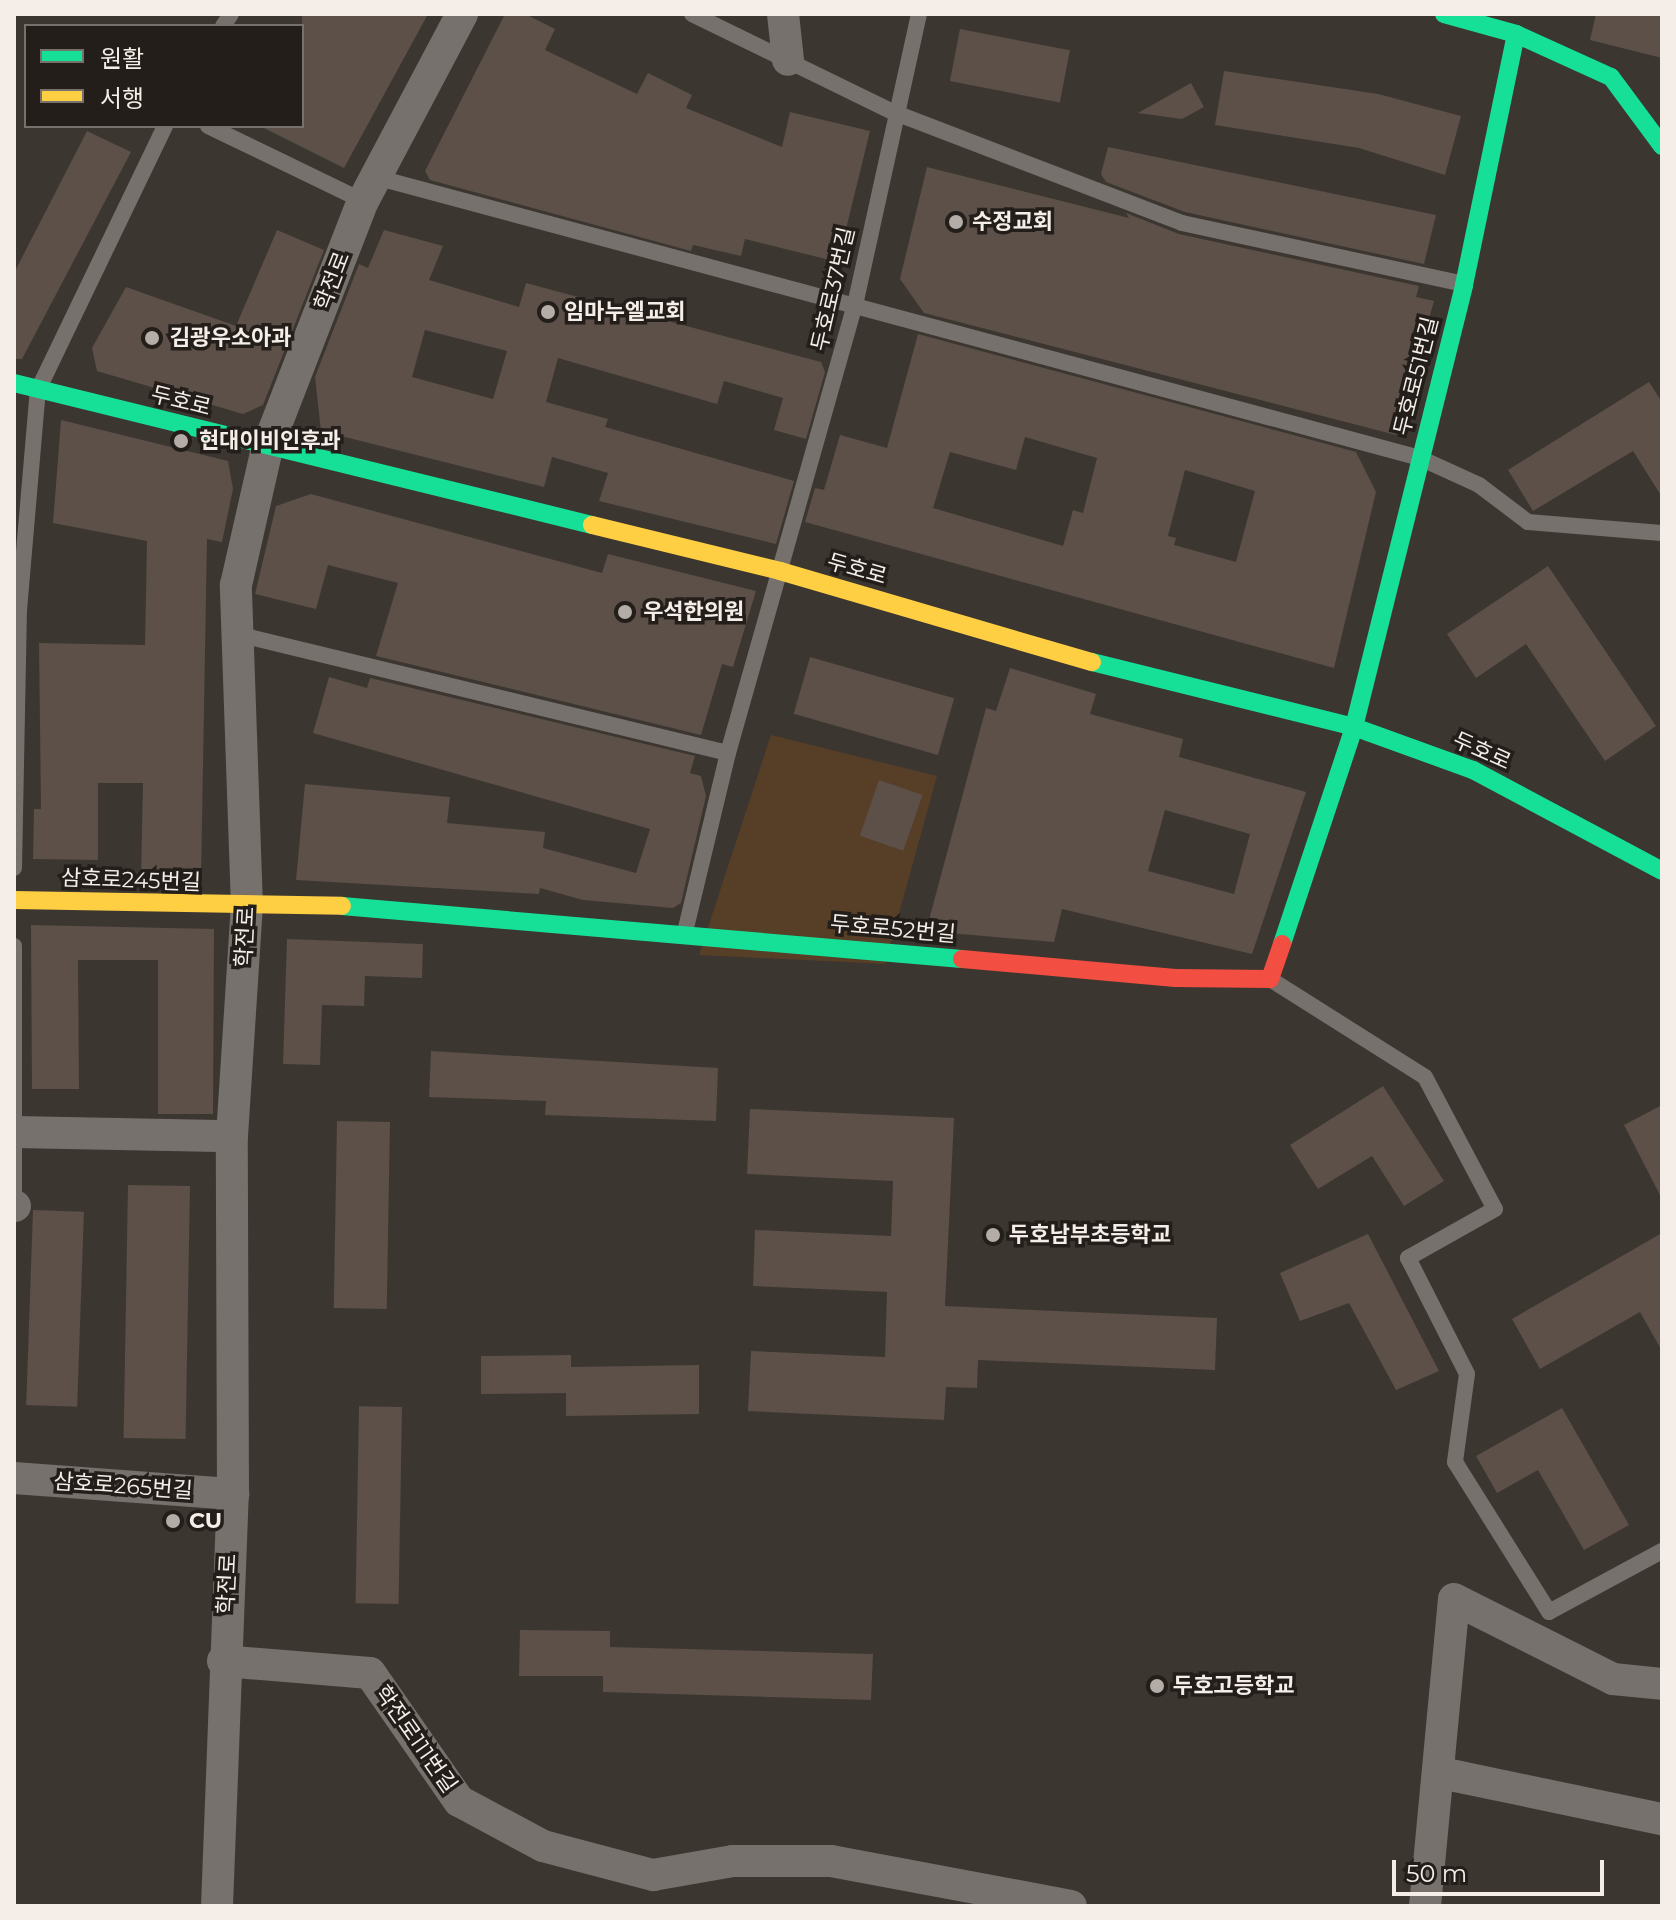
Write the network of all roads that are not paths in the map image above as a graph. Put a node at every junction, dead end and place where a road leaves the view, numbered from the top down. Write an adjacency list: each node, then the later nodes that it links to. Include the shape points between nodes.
1 (462, 14): 12 (street, 학전로)
2 (692, 14): 7 (lane)
3 (783, 14): 7 (street)
4 (919, 14): 8 (lane, 두호로37번길)
5 (1444, 14): 6 (street)
6 (1516, 34): 11 (street, via 1611,77); 13 (street, 두호로51번길)
7 (788, 60): 8 (lane)
8 (893, 112): 13 (lane, via 1182,223); 14 (lane, 두호로37번길)
9 (164, 128): 16 (lane)
10 (213, 128): 12 (lane)
11 (1662, 146)
12 (371, 190): 14 (lane); 17 (street, 학전로)
13 (1464, 285): 18 (street, 두호로51번길)
14 (855, 305): 18 (lane); 20 (lane, 두호로37번길)
15 (14, 383): 16 (street, 두호로)
16 (38, 390): 17 (street, 두호로); 21 (lane)
17 (267, 448): 20 (street, 두호로); 22 (street, 학전로, via 236,585)
18 (1420, 458): 19 (lane, via 1479,485 1528,522); 23 (street, 두호로51번길)
19 (1662, 533)
20 (780, 571): 23 (street, 두호로, via 1175,686); 24 (lane, 두호로37번길)
21 (16, 609): 25 (lane)
22 (237, 634): 24 (lane); 28 (street, 학전로)
23 (1354, 727): 26 (street, 두호로, via 1473,770); 31 (street)
24 (728, 753): 29 (lane, 두호로37번길)
25 (14, 868)
26 (1662, 871)
27 (14, 900): 28 (street, 삼호로245번길)
28 (247, 907): 29 (street, 두호로52번길, via 381,907); 33 (street, 학전로)
29 (684, 934): 31 (street, 두호로52번길, via 1175,978)
30 (14, 946): 32 (lane)
31 (1270, 979): 38 (lane, via 1425,1077 1495,1209 1408,1258 1467,1374 1455,1462 1549,1612)
32 (16, 1132): 33 (street); 34 (lane)
33 (232, 1136): 37 (street, 학전로)
34 (14, 1206): 35 (lane)
35 (14, 1221)
36 (14, 1478): 37 (street, 삼호로265번길)
37 (233, 1494): 39 (street, 학전로)
38 (1662, 1551)
39 (223, 1661): 43 (street, 학전로); 44 (street, 학전로111번길, via 370,1673 459,1801 543,1846 653,1875 733,1861 831,1861)
40 (1662, 1684): 41 (street, via 1613,1679 1454,1599)
41 (1441, 1773): 42 (street); 45 (street)
42 (1662, 1819)
43 (217, 1906)
44 (1071, 1906)
45 (1425, 1906)

